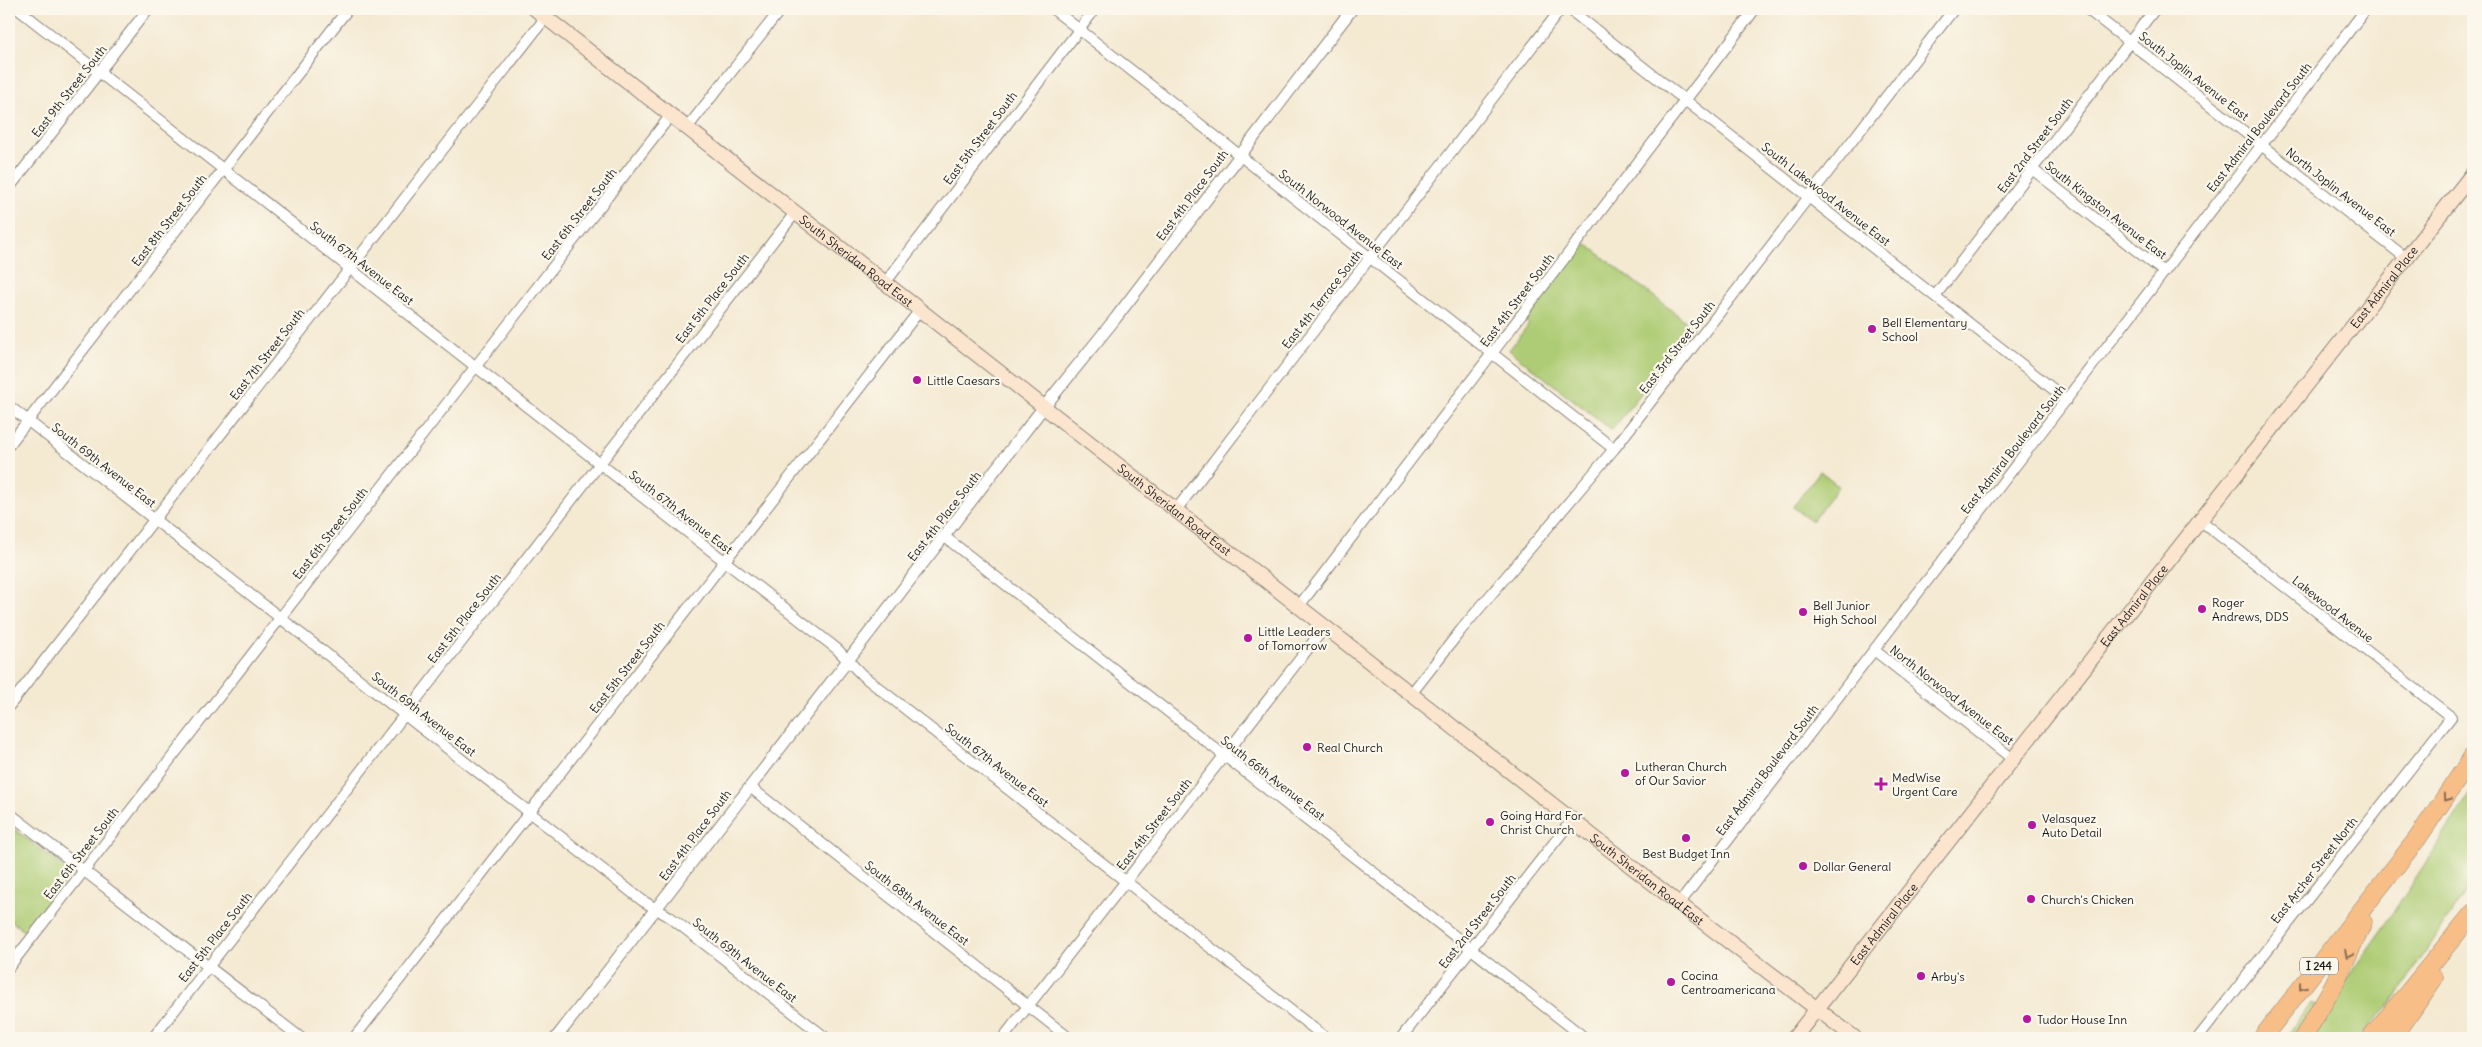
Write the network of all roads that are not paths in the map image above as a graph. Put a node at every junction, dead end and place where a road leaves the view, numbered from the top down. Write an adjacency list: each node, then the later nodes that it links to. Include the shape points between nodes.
1 (18, 9): 19 (street, South 67th Avenue East)
2 (148, 9): 19 (street, East 9th Street South)
3 (348, 9): 26 (street, East 8th Street South)
4 (535, 9): 16 (main road, South Sheridan Road East)
5 (781, 9): 22 (street)
6 (1052, 9): 17 (street, South Norwood Avenue East)
7 (1095, 9): 17 (street, East 5th Street South)
8 (1352, 9): 24 (street, East 4th Place South)
9 (1561, 9): 31 (street, East 4th Terrace South)
10 (1569, 9): 20 (street, South Lakewood Avenue East)
11 (1755, 9): 20 (street, East 4th Street South)
12 (1954, 9): 29 (street, East 3rd Street South)
13 (2087, 9): 18 (street, South Joplin Avenue East)
14 (2155, 9): 18 (street, East 2nd Street South)
15 (2366, 9): 23 (street, East Admiral Boulevard South)
16 (546, 18): 21 (main road, South Sheridan Road East); 33 (street, East 7th Street South)
17 (1079, 30): 24 (street, South Norwood Avenue East); 35 (street, East 5th Street South)
18 (2130, 42): 23 (street, South Joplin Avenue East); 25 (street, East 2nd Street South)
19 (99, 72): 26 (street, South 67th Avenue East); 28 (street, East 9th Street South)
20 (1686, 100): 29 (street, South Lakewood Avenue East); 38 (street, East 4th Street South)
21 (671, 115): 22 (main road, South Sheridan Road East); 39 (street, East 6th Street South)
22 (687, 128): 30 (main road, South Sheridan Road East)
23 (2261, 145): 32 (street, North Joplin Avenue East); 34 (street, East Admiral Boulevard South)
24 (1240, 155): 31 (street, South Norwood Avenue East); 42 (street, East 4th Place South)
25 (2032, 169): 34 (street, South Kingston Avenue East); 36 (street, East 2nd Street South)
26 (223, 170): 33 (street, South 67th Avenue East); 43 (street, East 8th Street South)
27 (2473, 173): 32 (main road, East Admiral Place)
28 (9, 188)
29 (1808, 196): 36 (street, South Lakewood Avenue East); 45 (street, East 3rd Street South)
30 (795, 213): 35 (main road, South Sheridan Road East); 46 (street, East 5th Place South)
31 (1370, 258): 38 (street, South Norwood Avenue East); 47 (street, East 4th Terrace South)
32 (2406, 258): 49 (main road, East Admiral Place)
33 (349, 269): 39 (street, South 67th Avenue East); 48 (street, East 7th Street South)
34 (2164, 272): 40 (street, East Admiral Boulevard South)
35 (885, 283): 37 (main road, South Sheridan Road East)
36 (1935, 296): 40 (street, South Lakewood Avenue East)
37 (920, 310): 42 (main road, South Sheridan Road East); 51 (street, East 5th Street South)
38 (1492, 353): 45 (street, South Norwood Avenue East); 52 (street, East 4th Street South)
39 (476, 366): 46 (street, South 67th Avenue East); 53 (street, East 6th Street South)
40 (2067, 400): 55 (street, East Admiral Boulevard South)
41 (9, 406): 43 (street, South 69th Avenue East)
42 (1045, 407): 47 (main road, South Sheridan Road East); 50 (street, East 4th Place South)
43 (28, 421): 44 (street, East 8th Street South); 48 (street, South 69th Avenue East)
44 (9, 445)
45 (1614, 449): 57 (street, East 3rd Street South, via 1461,630)
46 (599, 464): 51 (street, South 67th Avenue East); 59 (street, East 5th Place South)
47 (1176, 510): 52 (main road, South Sheridan Road East)
48 (154, 520): 53 (street, South 69th Avenue East); 58 (street, East 7th Street South)
49 (2200, 520): 60 (street, Lakewood Avenue); 63 (main road, East Admiral Place)
50 (945, 537): 56 (street, East 4th Place South); 61 (street, South 66th Avenue East)
51 (725, 562): 56 (street, South 67th Avenue East); 66 (street, East 5th Street South)
52 (1299, 606): 54 (main road, South Sheridan Road East)
53 (280, 618): 59 (street, South 69th Avenue East); 68 (street, East 6th Street South)
54 (1325, 626): 57 (main road, South Sheridan Road East); 61 (street, East 4th Street South)
55 (1874, 650): 63 (street, North Norwood Avenue East); 71 (street, East Admiral Boulevard South)
56 (848, 661): 64 (street, East 4th Place South); 69 (street, South 67th Avenue East)
57 (1412, 694): 67 (main road, South Sheridan Road East)
58 (9, 706)
59 (404, 715): 66 (street, South 69th Avenue East); 75 (street, East 5th Place South)
60 (2450, 717): 92 (street, East Archer Street North)
61 (1224, 755): 69 (street, East 4th Street South); 74 (street, South 66th Avenue East)
62 (2473, 756): 70 (highway, I 244, one-way to 70, via 2439,809)
63 (2014, 760): 78 (main road, East Admiral Place)
64 (750, 787): 72 (street, East 4th Place South); 77 (street, South 68th Avenue East)
65 (9, 813): 68 (street)
66 (529, 813): 72 (street, South 69th Avenue East); 83 (street, East 5th Street South)
67 (1572, 820): 71 (main road, South Sheridan Road East); 74 (street, East 2nd Street South)
68 (84, 870): 75 (street); 76 (street, East 6th Street South)
69 (1126, 881): 77 (street, East 4th Street South); 87 (street, South 67th Avenue East)
70 (2376, 894): 93 (highway, I 244, one-way to 93); 94 (highway, one-way to 94, via 2334,985)
71 (1679, 904): 78 (main road, South Sheridan Road East)
72 (656, 909): 80 (street, East 4th Place South); 84 (street, South 69th Avenue East, via 670,916)
73 (2473, 913): 95 (highway); 96 (highway)
74 (1471, 949): 88 (street, East 2nd Street South); 89 (street, South 66th Avenue East)
75 (208, 966): 81 (street, East 5th Place South); 82 (street)
76 (9, 967)
77 (1028, 1006): 85 (street, East 4th Street South); 86 (street, South 68th Avenue East)
78 (1817, 1009): 90 (main road, East Admiral Place); 91 (main road, South Sheridan Road East)
79 (2473, 1034): 97 (street)
80 (561, 1037)
81 (153, 1038)
82 (301, 1038)
83 (354, 1038)
84 (826, 1038)
85 (1004, 1038)
86 (1069, 1038)
87 (1326, 1038)
88 (1401, 1038)
89 (1585, 1038)
90 (1794, 1038)
91 (1855, 1038)
92 (2198, 1038)
93 (2262, 1038)
94 (2303, 1038)
95 (2371, 1038)
96 (2394, 1038)
97 (2470, 1038)

